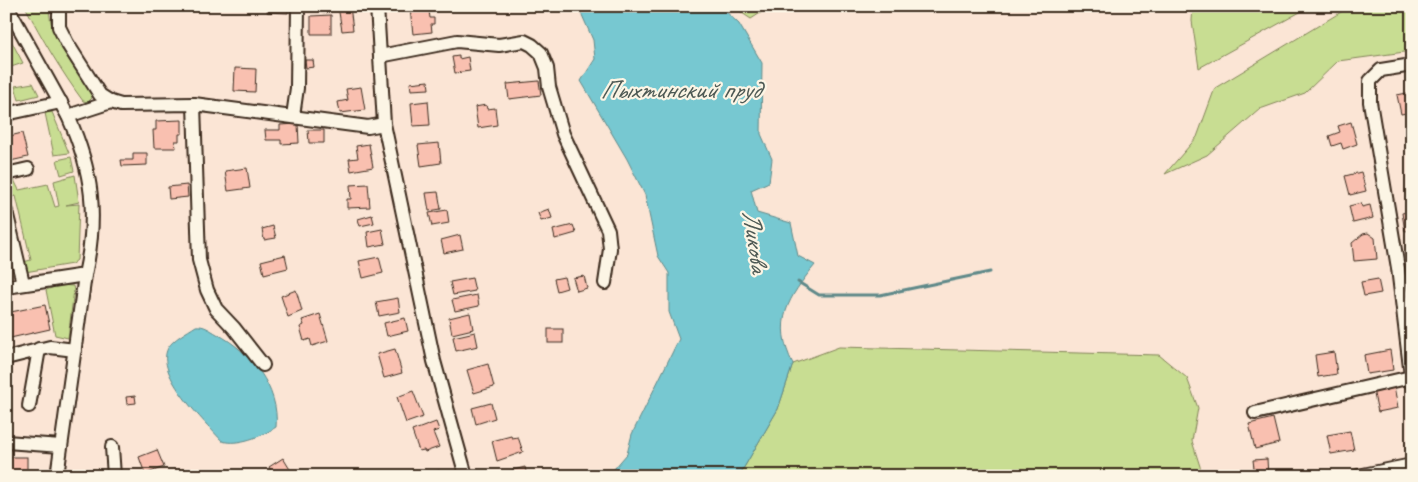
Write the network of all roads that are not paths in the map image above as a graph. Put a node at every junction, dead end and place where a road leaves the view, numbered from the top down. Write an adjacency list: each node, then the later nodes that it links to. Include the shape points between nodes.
1 (7, 6): 7 (street)
2 (59, 6): 8 (street, via 59,26 67,43 100,95)
3 (298, 6): 12 (street, via 297,88)
4 (377, 6): 5 (street)
5 (380, 56): 13 (street); 19 (street, via 458,41 499,45 524,41 541,53 563,134 608,230 610,249)
6 (1412, 64): 25 (street, via 1381,70 1370,81)
7 (61, 102): 10 (street); 11 (street)
8 (110, 102): 9 (street, via 122,105); 11 (street)
9 (194, 104): 12 (street); 24 (street, via 200,260 207,290 216,309)
10 (6, 114)
11 (68, 116): 17 (street, via 93,195 92,246)
12 (293, 116): 13 (street, via 368,127)
13 (384, 124): 34 (street, via 434,361)
14 (28, 169): 15 (street)
15 (6, 174)
16 (6, 211): 18 (street)
17 (85, 275): 18 (street); 22 (street)
18 (23, 282): 20 (street)
19 (605, 283)
20 (6, 286)
21 (38, 350): 22 (street); 23 (street); 26 (street)
22 (75, 350): 29 (street)
23 (6, 358)
24 (263, 365)
25 (1411, 381): 27 (street)
26 (29, 406)
27 (1255, 414)
28 (6, 442): 29 (street)
29 (61, 446): 32 (street)
30 (112, 447): 33 (street)
31 (1412, 465): 35 (street)
32 (57, 476)
33 (114, 476)
34 (466, 476)
35 (1358, 476)

